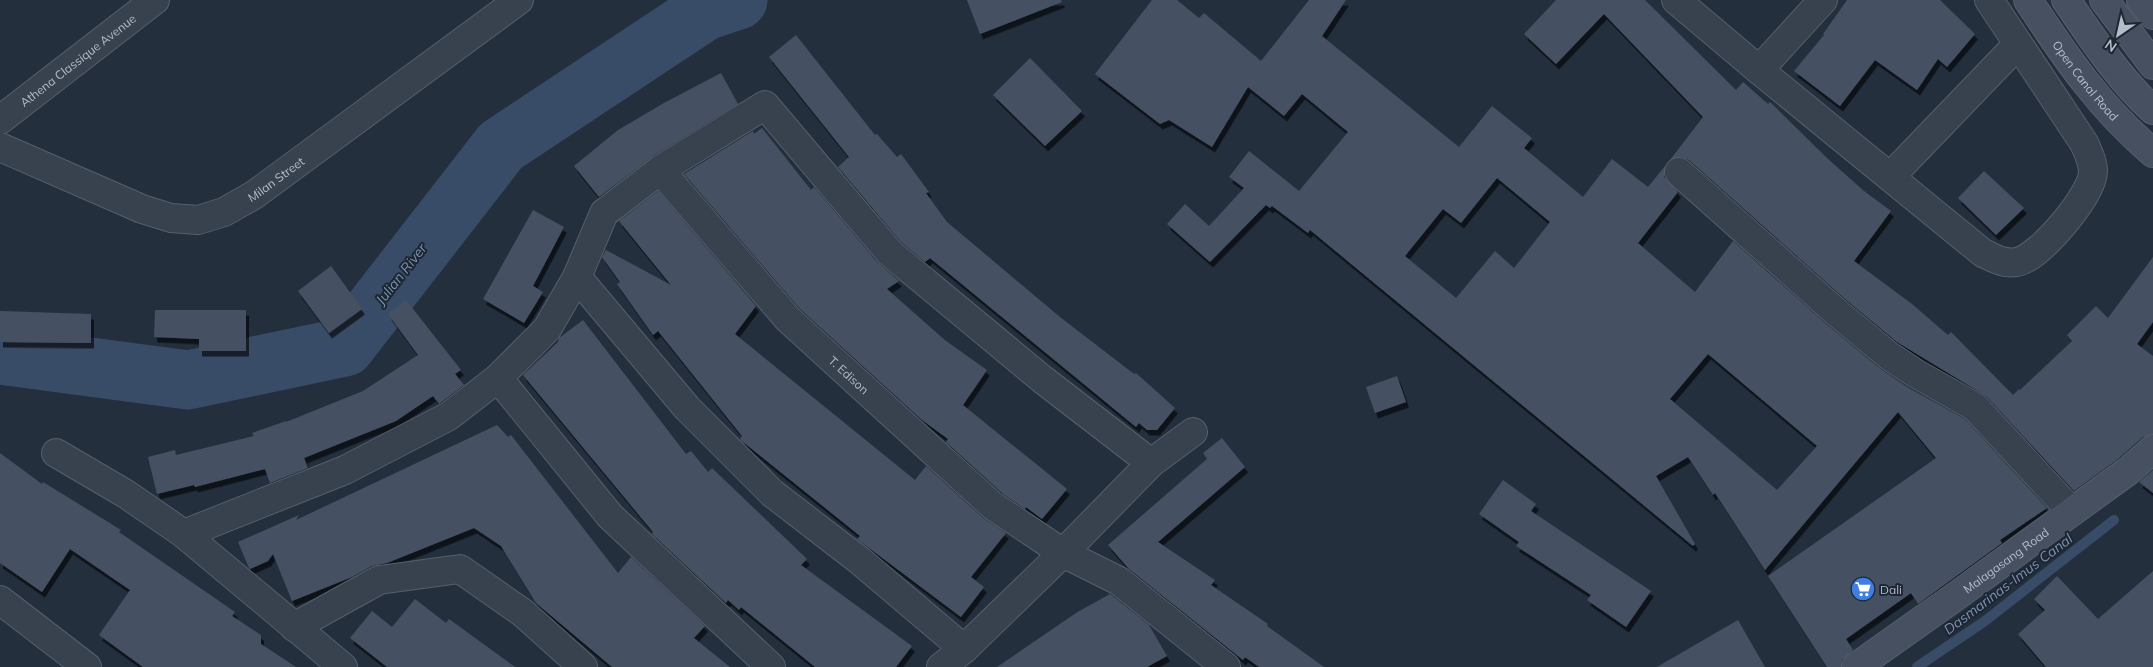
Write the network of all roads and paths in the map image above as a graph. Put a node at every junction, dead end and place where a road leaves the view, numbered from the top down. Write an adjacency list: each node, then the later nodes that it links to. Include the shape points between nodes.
1 (155, 0): 15 (street, Athena Classique Avenue)
2 (519, 0): 16 (street, Milan Street, via 254,195 224,212 198,220 171,218 142,209)
3 (1676, 0): 13 (street)
4 (1989, 0): 11 (street)
5 (2028, 0): 17 (main road, Open Canal Road, via 2059,48 2111,115)
6 (2066, 0): 14 (main road, via 2110,63)
7 (2104, 0): 12 (main road)
8 (2141, 0): 10 (main road)
9 (1812, 4): 13 (street)
10 (2153, 15)
11 (2018, 44): 20 (street); 20 (street, via 2084,143 2093,173 2082,199 2042,247 2017,262 2001,262 1983,253)
12 (2153, 65)
13 (1759, 70): 20 (street)
14 (2153, 110)
15 (0, 120)
16 (0, 147)
17 (2153, 153)
18 (660, 170): 21 (street, via 604,213); 26 (street, via 765,105 890,253 1042,379); 29 (street, T. Edison, via 788,320 993,506)
19 (1680, 172): 27 (street, via 1888,355 1975,407)
20 (1890, 177)
21 (577, 277): 22 (street, via 547,329); 32 (street, via 687,408 772,492)
22 (498, 378): 28 (street, via 449,416 345,470); 37 (street, via 610,516)
23 (1192, 432): 26 (street)
24 (2153, 449): 27 (main road, Malagasang Road)
25 (56, 453): 28 (street, via 126,494)
26 (1151, 463): 29 (street)
27 (2072, 511): 39 (main road, Malagasang Road)
28 (184, 534): 31 (street)
29 (1063, 553): 32 (street); 33 (street, T. Edison, via 1119,581)
30 (0, 600): 34 (street)
31 (294, 627): 35 (street); 36 (street, via 378,580 460,569 523,613)
32 (964, 649): 38 (street)
33 (1220, 665)
34 (87, 667)
35 (343, 667)
36 (583, 667)
37 (771, 667)
38 (941, 667)
39 (1856, 667)

